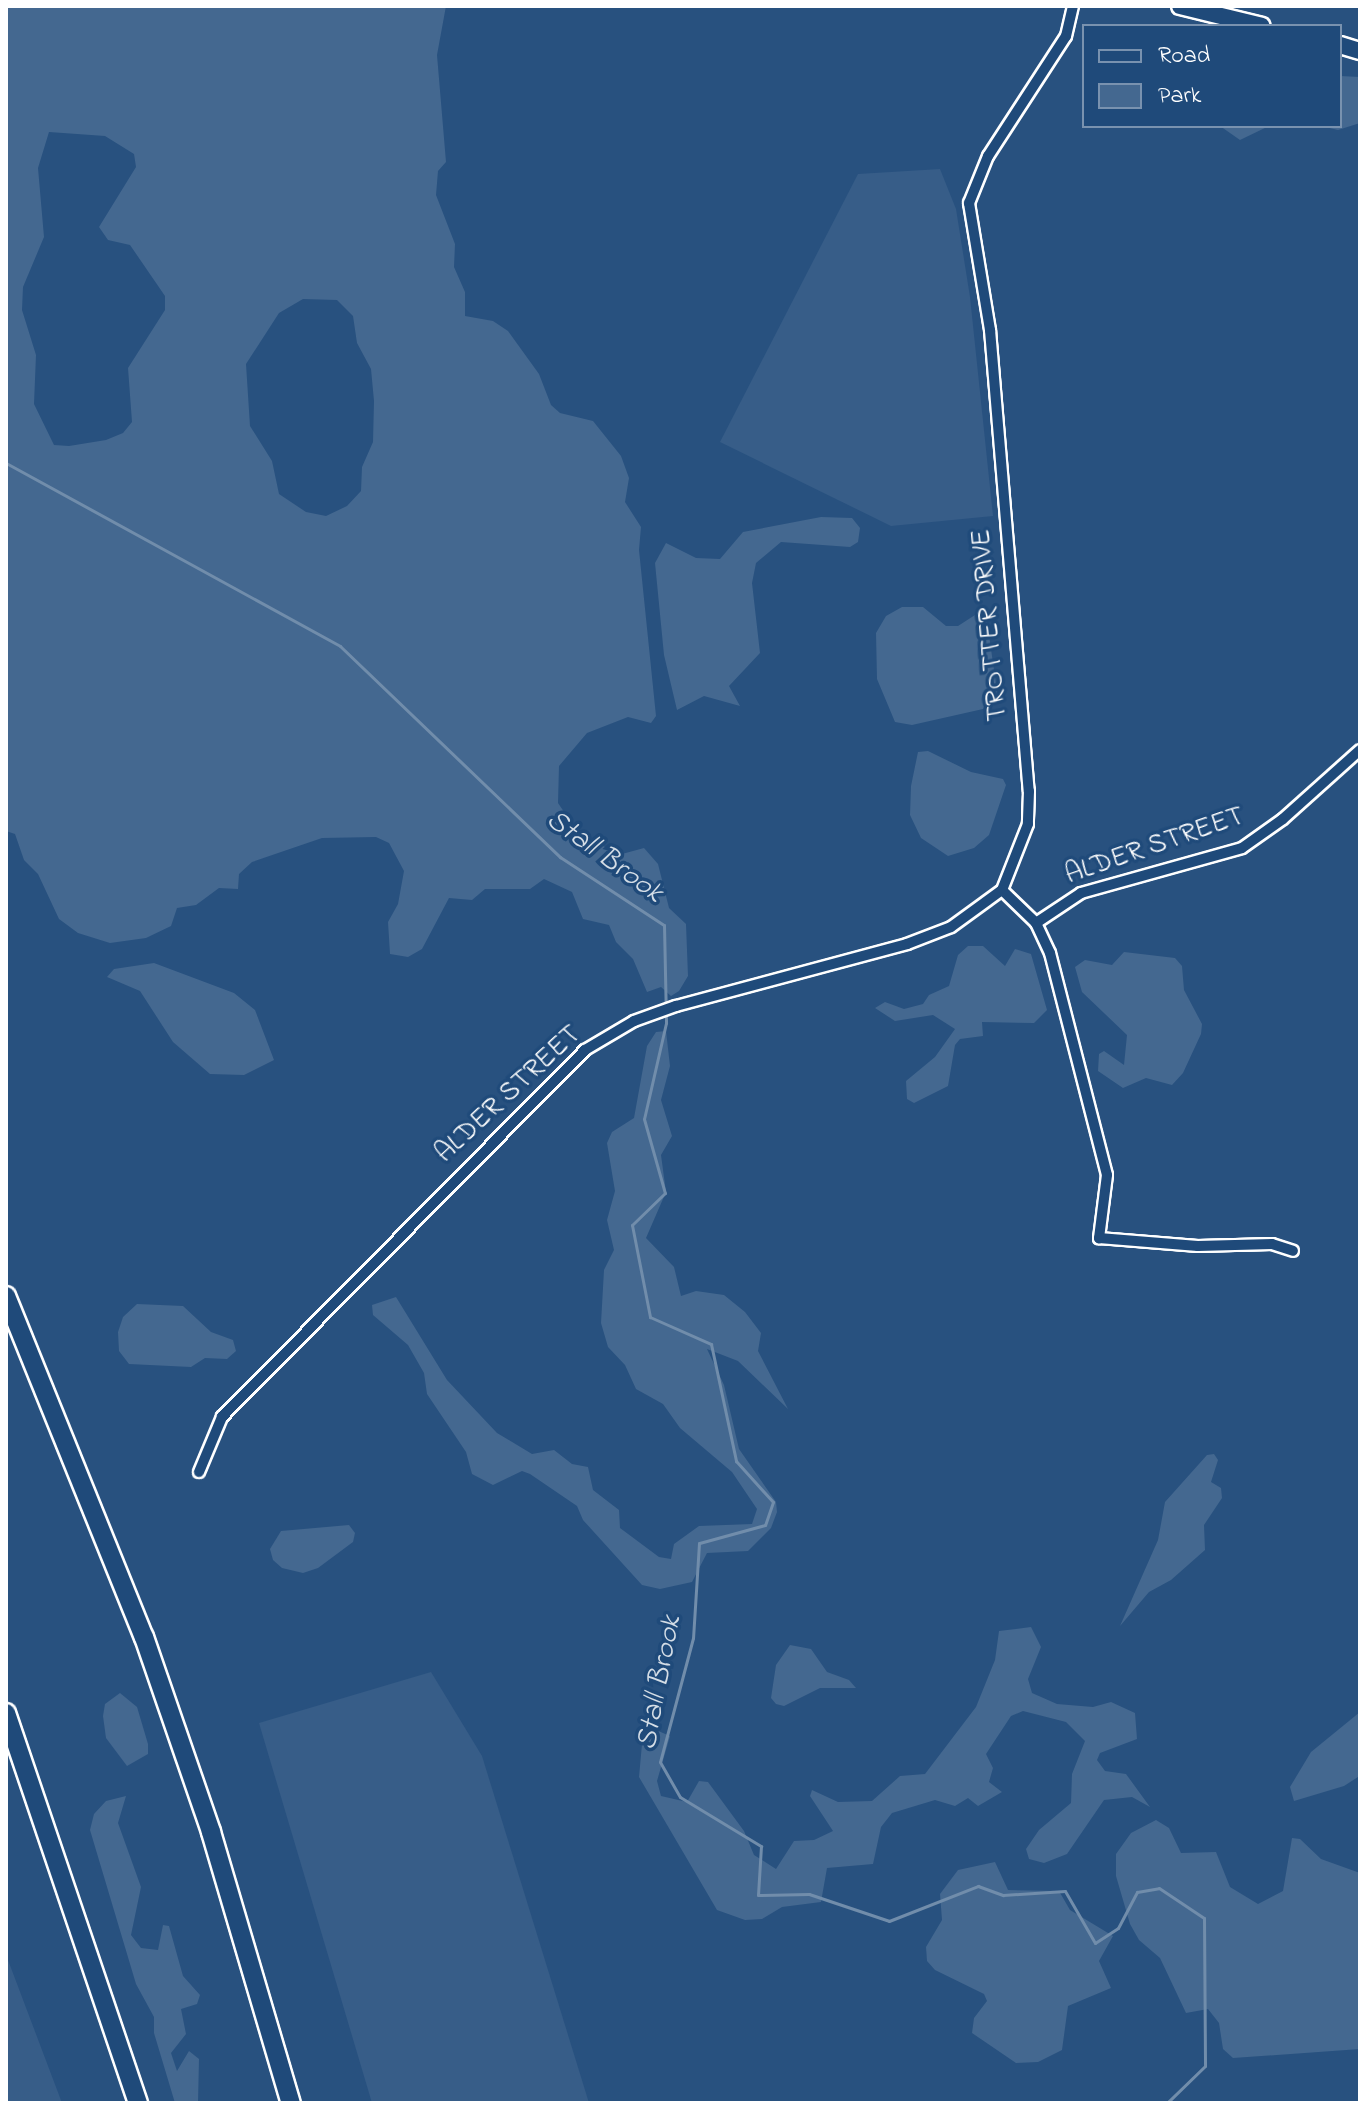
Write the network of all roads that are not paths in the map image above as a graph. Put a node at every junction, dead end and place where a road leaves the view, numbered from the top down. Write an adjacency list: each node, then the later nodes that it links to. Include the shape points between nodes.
1 (1073, 6): 5 (street, TROTTER DRIVE, via 1066,36 988,156 969,203 990,330 1029,791 1028,824)
2 (1180, 6): 3 (main road)
3 (1254, 24)
4 (1359, 755): 6 (street, ALDER STREET, via 1242,848 1081,893)
5 (1002, 890): 6 (street); 9 (street, ALDER STREET, via 951,927 907,944 676,1006 585,1050 222,1417)
6 (1036, 923): 7 (street, via 1050,953 1107,1175 1099,1238 1198,1246 1272,1244)
7 (1293, 1251)
8 (6, 1296): 12 (highway, via 144,1637 211,1832)
9 (199, 1472)
10 (6, 1713): 11 (highway)
11 (138, 2103)
12 (291, 2103)

